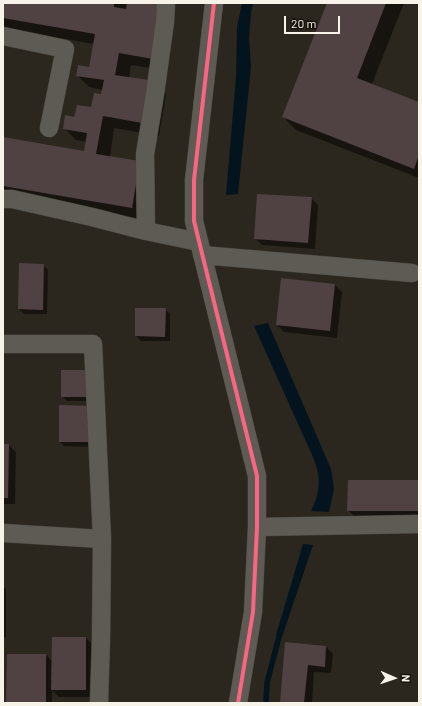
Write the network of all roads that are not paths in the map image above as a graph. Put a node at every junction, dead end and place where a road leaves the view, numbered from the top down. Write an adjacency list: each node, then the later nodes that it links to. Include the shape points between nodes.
1 (166, 3): 6 (street, via 145,154)
2 (214, 3): 7 (street, via 194,180 194,221)
3 (3, 36): 4 (street, via 65,49)
4 (49, 128)
5 (3, 199): 6 (street, via 92,216)
6 (146, 231): 7 (street)
7 (201, 249): 8 (street); 11 (street, via 257,476)
8 (412, 273)
9 (3, 344): 13 (street, via 93,344)
10 (419, 524): 11 (street)
11 (257, 527): 15 (street, via 253,612)
12 (3, 533): 13 (street)
13 (102, 539): 14 (street)
14 (99, 703)
15 (238, 703)

